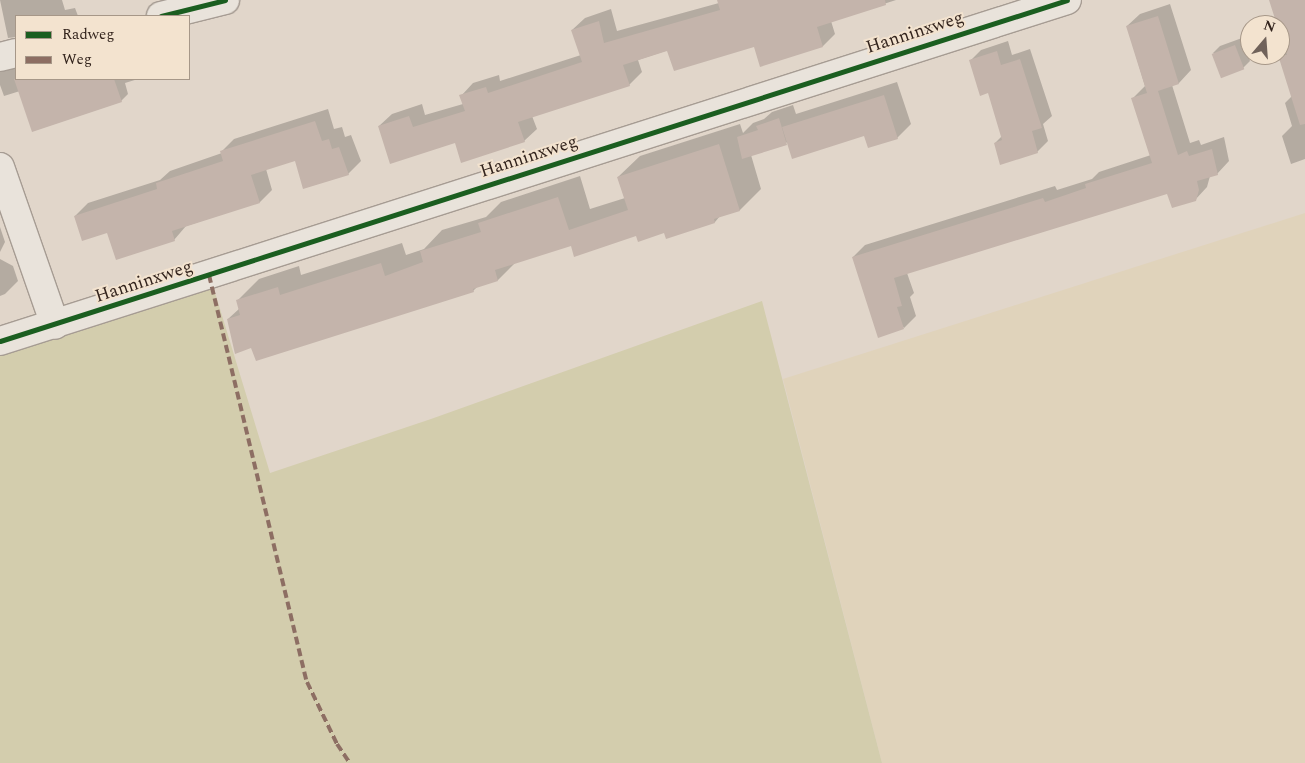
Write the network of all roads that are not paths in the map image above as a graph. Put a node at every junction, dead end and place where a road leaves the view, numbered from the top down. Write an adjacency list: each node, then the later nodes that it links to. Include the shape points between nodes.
1 (225, 0): 3 (street)
2 (1067, 0): 7 (street, Hanninxweg)
3 (165, 15)
4 (15, 53): 5 (street)
5 (0, 57)
6 (0, 167): 7 (street)
7 (55, 325): 8 (street, Hanninxweg)
8 (0, 341)

